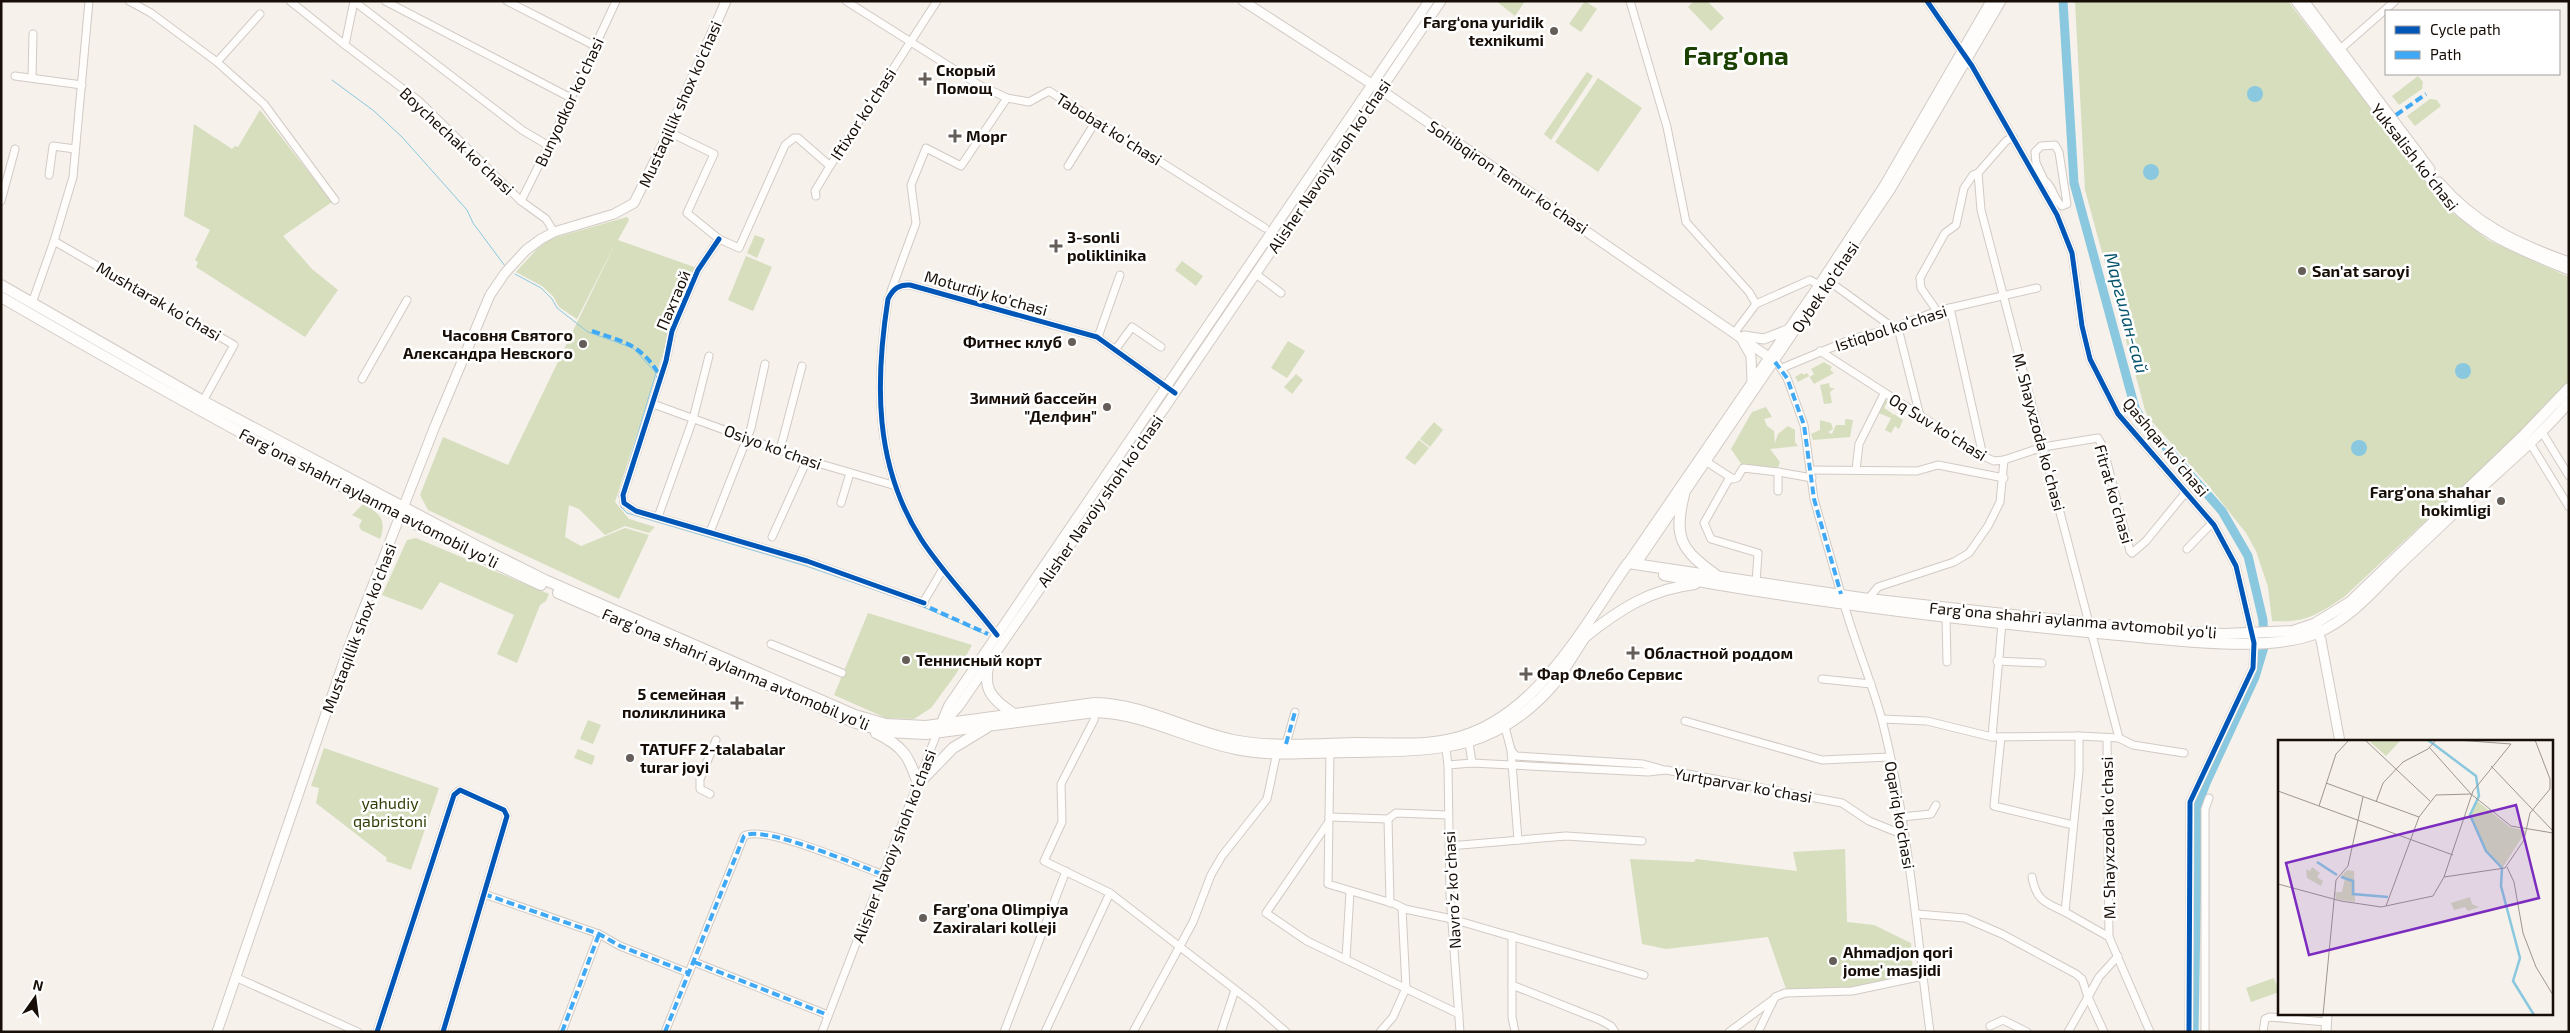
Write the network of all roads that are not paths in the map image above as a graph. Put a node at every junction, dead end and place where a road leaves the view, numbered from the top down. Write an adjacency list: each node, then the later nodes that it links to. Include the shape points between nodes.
1 (89, 1): 31 (street)
2 (129, 1): 28 (street, via 151,13)
3 (290, 1): 24 (street, Boychechak koʻchasi)
4 (385, 1): 33 (street)
5 (507, 1): 25 (street)
6 (616, 1): 25 (street, Bunyodkor koʻchasi)
7 (726, 1): 36 (main road, Mustaqillik shox ko'chasi)
8 (846, 1): 23 (street, Tabobat koʻchasi)
9 (937, 1): 23 (street, Iftixor koʻchasi)
10 (1243, 1): 32 (main road, Sohibqiron Temur koʻchasi)
11 (1429, 1): 32 (main road, Alisher Navoiy shoh koʻchasi)
12 (1441, 1): 32 (main road, Alisher Navoiy shoh koʻchasi)
13 (1630, 1): 68 (street, via 1667,127 1686,222)
14 (1927, 1): 27 (street, Qashqar koʻchasi)
15 (1991, 1): 27 (main road, Oybek ko‘chasi)
16 (2001, 1): 27 (main road, Oybek ko‘chasi)
17 (2296, 1): 26 (main road, Yuksalish koʻchasi)
18 (2304, 1): 26 (main road, Yuksalish koʻchasi)
19 (2395, 1): 26 (street)
20 (355, 2): 24 (street); 38 (street, via 522,130)
21 (260, 14): 28 (street)
22 (33, 34): 30 (street)
23 (911, 42): 34 (street, Tabobat koʻchasi); 41 (street, Iftixor koʻchasi)
24 (345, 45): 49 (street, Boychechak koʻchasi, via 419,101)
25 (595, 46): 33 (street, Bunyodkor koʻchasi)
26 (2338, 51): 54 (main road, Yuksalish koʻchasi, via 2440,183 2465,209 2527,247); 55 (main road, Yuksalish koʻchasi, via 2436,187 2461,214 2495,239)
27 (1964, 56): 37 (street, Qashqar koʻchasi); 59 (main road, Oybek ko‘chasi); 79 (main road, Oybek ko‘chasi, via 1890,190)
28 (217, 62): 47 (street, via 264,104)
29 (15, 76): 30 (street)
30 (32, 78): 31 (street)
31 (82, 84): 40 (street)
32 (1377, 87): 56 (main road, Alisher Navoiy shoh koʻchasi); 73 (main road, Sohibqiron Temur koʻchasi); 84 (main road, Alisher Navoiy shoh koʻchasi)
33 (571, 98): 38 (street, Bunyodkor koʻchasi)
34 (1007, 98): 35 (street, Tabobat koʻchasi, via 1029,102 1049,91); 62 (street, via 960,166 926,148 911,185 916,223)
35 (1096, 121): 42 (street); 50 (street, Tabobat koʻchasi)
36 (669, 132): 51 (main road, Mustaqillik shox ko'chasi, via 640,196 630,207); 52 (street, via 714,154 687,212)
37 (2013, 137): 43 (street); 45 (street, Qashqar koʻchasi)
38 (549, 146): 49 (street, Bunyodkor koʻchasi)
39 (15, 149): 48 (street)
40 (75, 149): 44 (street, via 53,146); 53 (street, via 73,177)
41 (830, 166): 46 (street, via 815,191); 52 (street, Iftixor koʻchasi, via 798,138 790,140 782,151 739,248)
42 (1068, 166)
43 (1978, 173): 64 (street, M. Shayxzoda koʻchasi, via 1981,210); 70 (street, via 1964,188 1955,226 1945,234 1920,278 1921,288)
44 (49, 175)
45 (2042, 182): 45 (street, via 2034,152 2041,146 2054,145 2060,152 2066,204 2059,204 2052,188); 111 (street, Qashqar koʻchasi, via 2072,253 2090,359 2118,414)
46 (816, 196)
47 (335, 200)
48 (1, 201)
49 (520, 201): 51 (street, Boychechak koʻchasi, via 546,220)
50 (1265, 228)
51 (554, 232): 116 (main road, Mustaqillik shox ko'chasi, via 526,250 490,296)
52 (719, 239): 90 (street, Пахтаой, via 698,270 672,331)
53 (54, 241): 67 (street); 88 (street, Mushtarak koʻchasi, via 234,345)
54 (2569, 262)
55 (2569, 270)
56 (1256, 274): 63 (street); 86 (main road, Alisher Navoiy shoh koʻchasi)
57 (1120, 275): 74 (street)
58 (1, 285): 67 (highway, Fargʻona shahri aylanma avtomobil yoʻli)
59 (1819, 285): 68 (street, via 1810,280); 72 (main road, Oybek ko‘chasi)
60 (1837, 287): 71 (street)
61 (2037, 288): 64 (street, Istiqbol koʻchasi)
62 (891, 292): 74 (street, Moturdiy ko'chasi, via 897,287 910,285); 109 (street, via 880,347 880,418 882,438)
63 (1281, 293)
64 (2003, 296): 69 (street, Istiqbol koʻchasi); 96 (street, M. Shayxzoda koʻchasi)
65 (1, 297): 116 (highway, Fargʻona shahri aylanma avtomobil yoʻli, via 111,362)
66 (406, 300): 82 (street)
67 (32, 303): 88 (highway, Fargʻona shahri aylanma avtomobil yoʻli)
68 (1756, 304): 73 (street)
69 (1950, 308): 70 (street, Istiqbol koʻchasi); 98 (street)
70 (1937, 311): 71 (street, Istiqbol koʻchasi)
71 (1896, 328): 77 (street, Istiqbol koʻchasi); 91 (street)
72 (1789, 329): 73 (main road, via 1764,339); 79 (main road, Oybek ko‘chasi)
73 (1737, 334): 79 (main road, Sohibqiron Temur koʻchasi); 83 (main road, via 1751,356)
74 (1098, 337): 76 (street, Moturdiy ko'chasi)
75 (1161, 347): 76 (street, via 1132,327)
76 (1116, 350): 84 (street, Moturdiy ko'chasi)
77 (1820, 351): 79 (street, Istiqbol koʻchasi); 87 (street, Oq Suv koʻchasi)
78 (709, 356): 92 (street)
79 (1775, 362): 83 (main road, Oybek ko‘chasi); 101 (main road, Oybek ko‘chasi); 105 (street, Oqariq ko'chasi, via 1804,425)
80 (765, 364): 94 (street)
81 (802, 366): 97 (street)
82 (362, 378)
83 (1752, 382): 122 (main road, Oybek ko‘chasi)
84 (1167, 387): 86 (street, Moturdiy ko'chasi); 132 (main road, Alisher Navoiy shoh koʻchasi)
85 (2569, 388): 115 (highway, Fargʻona shahri aylanma avtomobil yoʻli)
86 (1175, 393): 136 (main road, Alisher Navoiy shoh koʻchasi)
87 (1884, 394): 91 (street, Oq Suv koʻchasi); 102 (street, via 1859,444)
88 (203, 401): 116 (highway, Fargʻona shahri aylanma avtomobil yoʻli)
89 (2569, 402): 93 (highway, Fargʻona shahri aylanma avtomobil yoʻli)
90 (652, 404): 92 (street, Osiyo koʻchasi); 117 (street, Пахтаой, via 623,499 632,509)
91 (1920, 416): 98 (street, Oq Suv koʻchasi)
92 (693, 418): 94 (street, Osiyo koʻchasi); 117 (street)
93 (2542, 432): 95 (highway, Fargʻona shahri aylanma avtomobil yoʻli); 106 (street)
94 (746, 438): 97 (street, Osiyo koʻchasi); 119 (street)
95 (2530, 443): 114 (street); 115 (highway, Fargʻona shahri aylanma avtomobil yoʻli)
96 (2043, 447): 100 (street); 111 (street, Fitrat koʻchasi, via 2098,438 2132,553 2146,541); 130 (street, M. Shayxzoda koʻchasi)
97 (780, 450): 99 (street, Osiyo koʻchasi)
98 (1983, 456): 100 (street, Oq Suv koʻchasi, via 1994,461)
99 (807, 460): 104 (street, Osiyo koʻchasi); 120 (street)
100 (2004, 460): 108 (street, Oq Suv koʻchasi)
101 (1707, 462): 107 (street); 112 (main road, Oybek ko‘chasi)
102 (1856, 470): 105 (street); 108 (street, via 1917,471 1938,466)
103 (1778, 472): 105 (street); 107 (street, via 1743,468 1737,478); 110 (street)
104 (850, 473): 109 (street, Osiyo koʻchasi); 113 (street)
105 (1812, 474): 127 (street, Oqariq ko'chasi, via 1814,499)
106 (2569, 476)
107 (1730, 477): 125 (street, via 1704,523 1711,539 1758,553)
108 (2004, 478): 126 (street, Oq Suv koʻchasi, via 2000,502 1968,553 1954,562 1878,587)
109 (896, 486): 123 (street, via 920,538)
110 (1778, 491)
111 (2186, 492): 118 (street, Qashqar koʻchasi)
112 (1684, 495): 122 (main road, Oybek ko‘chasi); 124 (highway, via 1678,517 1680,538 1692,558)
113 (841, 503)
114 (2569, 507)
115 (2450, 511): 131 (highway, Fargʻona shahri aylanma avtomobil yoʻli, via 2354,610)
116 (403, 513): 148 (highway, Fargʻona shahri aylanma avtomobil yoʻli, via 543,586); 151 (highway, Fargʻona shahri aylanma avtomobil yoʻli, via 545,580 855,715 886,724); 205 (main road, Mustaqillik shox ko'chasi, via 348,649)
117 (658, 517): 119 (street)
118 (2212, 523): 121 (street); 134 (street, Qashqar koʻchasi, via 2236,566)
119 (710, 532): 123 (street, via 808,561 924,602)
120 (772, 537)
121 (2187, 549)
122 (1630, 566): 124 (highway); 133 (highway, Fargʻona shahri aylanma avtomobil yoʻli); 153 (highway, Fargʻona shahri aylanma avtomobil yoʻli, via 1547,678 1516,709)
123 (943, 569): 132 (street)
124 (1719, 581): 125 (highway, Fargʻona shahri aylanma avtomobil yoʻli); 127 (highway, Fargʻona shahri aylanma avtomobil yoʻli); 133 (highway, via 1663,589 1630,604)
125 (1756, 582): 127 (highway, Fargʻona shahri aylanma avtomobil yoʻli)
126 (1868, 598): 127 (highway, Fargʻona shahri aylanma avtomobil yoʻli); 130 (highway, Fargʻona shahri aylanma avtomobil yoʻli)
127 (1842, 599): 128 (highway, Fargʻona shahri aylanma avtomobil yoʻli); 142 (street, Oqariq ko'chasi)
128 (1946, 616): 129 (highway, Fargʻona shahri aylanma avtomobil yoʻli); 138 (street)
129 (2002, 623): 130 (highway, Fargʻona shahri aylanma avtomobil yoʻli); 137 (street)
130 (2091, 628): 134 (highway, Fargʻona shahri aylanma avtomobil yoʻli, via 2197,642); 156 (street, M. Shayxzoda koʻchasi)
131 (2316, 628): 134 (highway, Fargʻona shahri aylanma avtomobil yoʻli, via 2279,638); 159 (main road)
132 (997, 635): 151 (main road, Alisher Navoiy shoh koʻchasi, via 949,705)
133 (1585, 636): 150 (highway, Fargʻona shahri aylanma avtomobil yoʻli, via 1554,683 1535,704)
134 (2256, 638): 238 (street, Qashqar koʻchasi, via 2253,668 2190,802)
135 (771, 644): 140 (street)
136 (990, 660): 145 (highway, via 985,675 989,692 999,705); 151 (main road, Alisher Navoiy shoh koʻchasi)
137 (1997, 661): 139 (street); 154 (street)
138 (1947, 662)
139 (2042, 663)
140 (842, 673)
141 (1822, 679): 142 (street)
142 (1871, 684): 146 (street, Oqariq ko'chasi)
143 (1094, 712): 149 (highway, Fargʻona shahri aylanma avtomobil yoʻli); 163 (highway, Fargʻona shahri aylanma avtomobil yoʻli, via 1147,719 1238,750); 184 (street, via 1094,720 1061,784 1062,822 1044,861)
144 (1295, 712): 160 (street)
145 (1014, 714): 151 (highway, Fargʻona shahri aylanma avtomobil yoʻli); 160 (highway, Fargʻona shahri aylanma avtomobil yoʻli, via 1114,703 1150,712 1210,735 1243,742)
146 (1882, 720): 154 (street, via 1927,721); 166 (street, Oqariq ko'chasi)
147 (1685, 721): 166 (street, via 1822,760)
148 (853, 722): 151 (highway, Fargʻona shahri aylanma avtomobil yoʻli, via 910,735); 171 (highway, via 887,738 903,751 909,758)
149 (993, 725): 151 (highway, Fargʻona shahri aylanma avtomobil yoʻli); 171 (highway, via 953,748)
150 (1506, 727): 153 (highway, Fargʻona shahri aylanma avtomobil yoʻli); 162 (street)
151 (939, 729): 171 (street, Alisher Navoiy shoh koʻchasi)
152 (2079, 736): 155 (street); 157 (street); 179 (street)
153 (1475, 737): 160 (highway, Fargʻona shahri aylanma avtomobil yoʻli, via 1427,742); 161 (highway, Fargʻona shahri aylanma avtomobil yoʻli); 167 (street)
154 (1992, 737): 155 (street)
155 (2001, 737): 179 (street, via 1994,806)
156 (2119, 738): 157 (street); 165 (street, via 2133,745)
157 (2107, 739): 197 (street, M. Shayxzoda koʻchasi)
158 (716, 740): 172 (street, via 700,779 700,789)
159 (2340, 740)
160 (1286, 744)
161 (1446, 748): 164 (highway, Fargʻona shahri aylanma avtomobil yoʻli); 168 (street, Navroʻz koʻchasi)
162 (1511, 750): 169 (street); 170 (street, via 1516,756 1643,764)
163 (1277, 752): 164 (highway, Fargʻona shahri aylanma avtomobil yoʻli); 198 (street, via 1267,799 1222,856 1193,922)
164 (1330, 752): 178 (street)
165 (2184, 752)
166 (1890, 757): 176 (street, Oqariq ko'chasi)
167 (1472, 763): 168 (street, Yurtparvar koʻchasi); 169 (street, Yurtparvar koʻchasi)
168 (1448, 765): 175 (street, Navroʻz koʻchasi)
169 (1513, 765): 170 (street, Yurtparvar koʻchasi, via 1648,772); 181 (street)
170 (1666, 770): 180 (street, Yurtparvar koʻchasi, via 1842,803 1869,821)
171 (918, 784): 185 (street, Alisher Navoiy shoh koʻchasi)
172 (710, 794)
173 (2209, 798): 239 (street, via 2205,837)
174 (1936, 805): 176 (street, via 1931,814)
175 (1448, 815): 177 (street, via 1396,813); 183 (street, Navroʻz koʻchasi)
176 (1901, 817): 180 (street, Oqariq ko'chasi)
177 (1388, 819): 178 (street); 190 (street)
178 (1329, 820): 188 (street, via 1328,884); 200 (street, via 1266,913 1307,941)
179 (2074, 825): 192 (street)
180 (1904, 834): 193 (street, Oqariq ko'chasi)
181 (1518, 840): 182 (street, via 1566,836); 183 (street)
182 (1642, 841)
183 (1449, 846): 194 (street, Navroʻz koʻchasi)
184 (1066, 871): 187 (street); 222 (street)
185 (882, 874): 201 (street, via 772,835 750,832 744,836); 212 (street, Alisher Navoiy shoh koʻchasi)
186 (2032, 877): 192 (street, via 2036,894 2044,902)
187 (1110, 892): 198 (street); 223 (street)
188 (1350, 892): 190 (street); 200 (street)
189 (484, 894): 195 (street); 217 (street, via 506,812 460,790 457,791); 218 (street)
190 (1390, 903): 191 (street)
191 (1402, 908): 194 (street); 207 (street)
192 (2065, 912): 197 (street)
193 (1917, 914): 204 (street, Oqariq ko'chasi); 209 (street, via 1959,916 2002,934 2076,974 2082,979)
194 (1452, 919): 196 (street); 211 (street, Navroʻz koʻchasi)
195 (599, 934): 202 (street, via 620,946); 219 (street)
196 (1512, 936): 203 (street); 206 (street)
197 (2109, 937): 199 (street)
198 (1177, 947): 208 (street); 224 (street)
199 (2118, 956): 209 (street, via 2099,977); 237 (street)
200 (1346, 959): 207 (street)
201 (694, 962): 202 (street); 212 (street)
202 (689, 973): 220 (street)
203 (1644, 975)
204 (1923, 976): 210 (street, via 1852,991 1785,993); 233 (street, Oqariq ko'chasi)
205 (235, 977): 215 (main road, Mustaqillik shox ko'chasi); 216 (street)
206 (1512, 985): 229 (street); 230 (street, via 1600,1020)
207 (1406, 988): 211 (street); 227 (street, via 1397,1009)
208 (1235, 990): 225 (street); 226 (street)
209 (2088, 997): 235 (street); 236 (street)
210 (1773, 1000): 231 (street); 232 (street)
211 (1459, 1014): 228 (street, Navroʻz koʻchasi)
212 (828, 1015): 221 (street, Alisher Navoiy shoh koʻchasi)
213 (2326, 1023): 240 (street, via 2270,1017 2265,1019)
214 (1990, 1026): 234 (street, via 2003,1020)
215 (216, 1032)
216 (358, 1032)
217 (377, 1032)
218 (443, 1032)
219 (562, 1032)
220 (665, 1032)
221 (822, 1032)
222 (1004, 1032)
223 (1045, 1032)
224 (1133, 1032)
225 (1221, 1032)
226 (1286, 1032)
227 (1380, 1032)
228 (1460, 1032)
229 (1515, 1032)
230 (1615, 1032)
231 (1729, 1032)
232 (1758, 1032)
233 (1930, 1032)
234 (2028, 1032)
235 (2068, 1032)
236 (2104, 1032)
237 (2150, 1032)
238 (2189, 1032)
239 (2205, 1032)
240 (2263, 1032)

